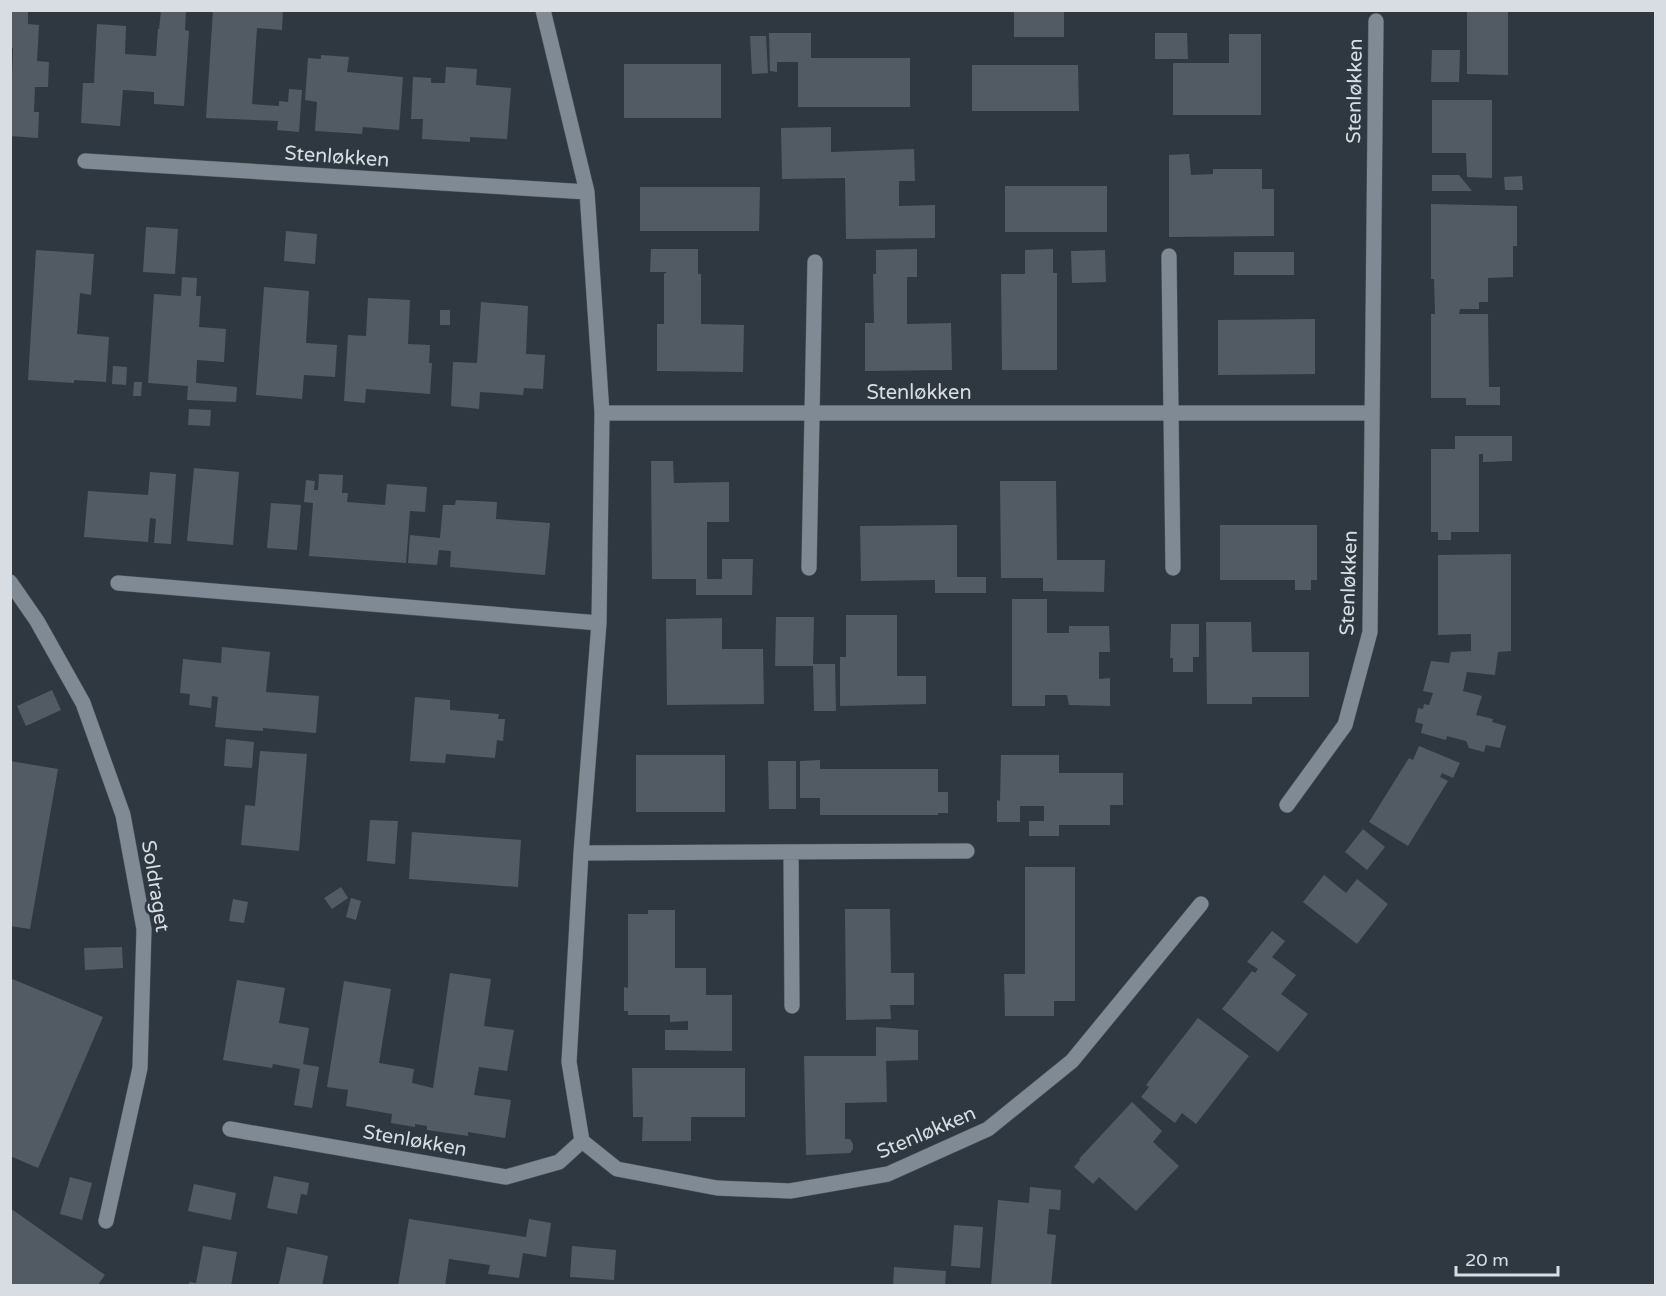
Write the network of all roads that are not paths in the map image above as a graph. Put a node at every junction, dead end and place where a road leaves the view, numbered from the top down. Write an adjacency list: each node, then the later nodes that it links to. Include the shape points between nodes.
1 (543, 10): 4 (street)
2 (1376, 21): 10 (street, Stenløkken)
3 (85, 161): 4 (street, Stenløkken)
4 (587, 192): 7 (street)
5 (1169, 256): 9 (street)
6 (815, 262): 8 (street)
7 (602, 413): 8 (street, Stenløkken); 15 (street)
8 (812, 413): 9 (street, Stenløkken); 11 (street)
9 (1171, 413): 10 (street, Stenløkken); 12 (street)
10 (1371, 413): 16 (street, Stenløkken, via 1370,632 1345,725)
11 (809, 568)
12 (1173, 568)
13 (10, 582): 24 (street, Soldraget, via 37,621 83,704 123,815 144,929 140,1068)
14 (118, 583): 15 (street)
15 (599, 624): 19 (street)
16 (1287, 805)
17 (967, 851): 18 (street)
18 (791, 852): 19 (street); 21 (street)
19 (581, 853): 23 (street, via 569,1062)
20 (1201, 904): 23 (street, Stenløkken, via 1072,1061 988,1129 888,1174 790,1191 717,1188 617,1168)
21 (792, 1006)
22 (230, 1129): 23 (street, Stenløkken, via 506,1177 559,1162)
23 (582, 1141)
24 (106, 1221)

